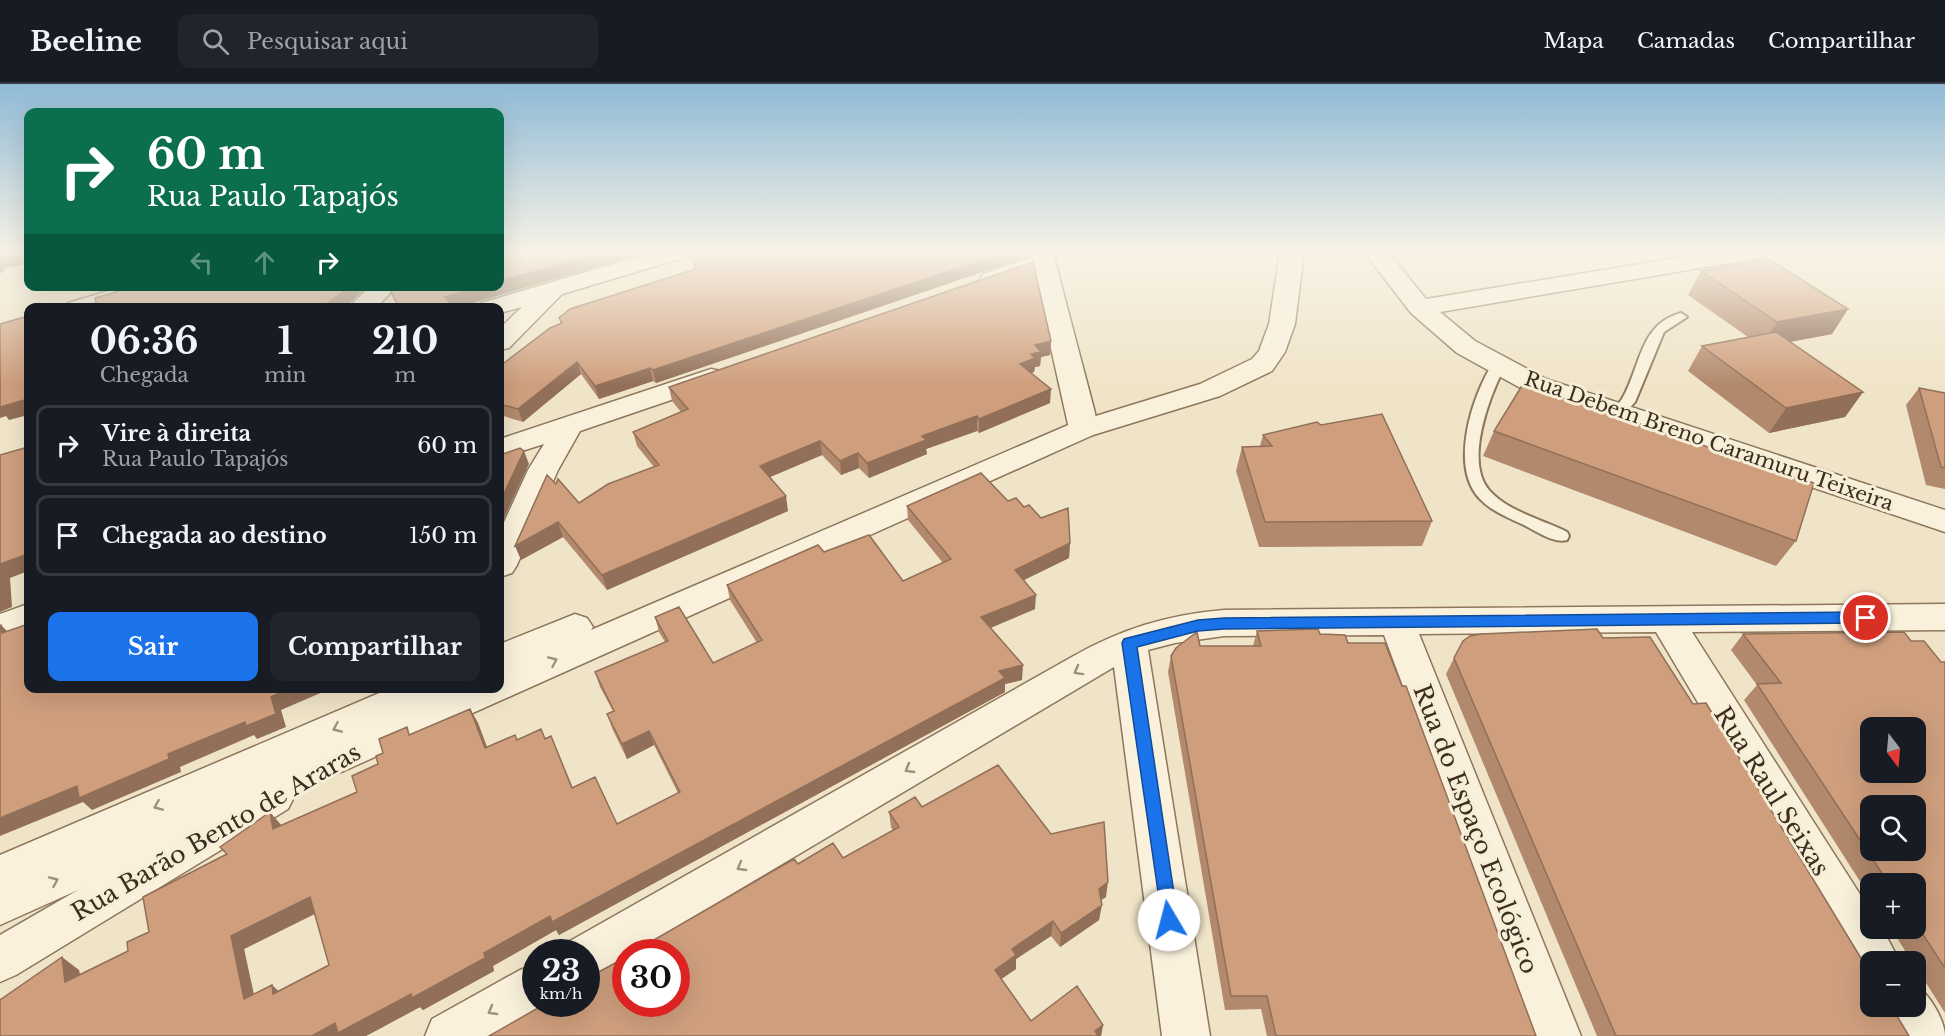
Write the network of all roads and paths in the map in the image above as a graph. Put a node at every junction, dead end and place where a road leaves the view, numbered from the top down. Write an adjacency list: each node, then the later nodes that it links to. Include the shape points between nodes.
1 (118, 296): 8 (street)
2 (529, 296): 9 (street)
3 (546, 296): 12 (street)
4 (1053, 296): 16 (street)
5 (1286, 296): 16 (street, via 1282,324 1272,352 1262,365 1210,390 1136,413)
6 (1411, 296): 10 (street, Rua Debem Breno Caramuru Teixeira)
7 (1489, 296): 10 (street)
8 (95, 303)
9 (504, 304)
10 (1420, 308): 13 (street, Rua Debem Breno Caramuru Teixeira, via 1466,347)
11 (1681, 317): 15 (lane, via 1658,330 1628,402)
12 (504, 338)
13 (1498, 366): 15 (street, Rua Debem Breno Caramuru Teixeira, via 1536,385); 20 (lane, via 1473,436 1476,484 1493,501)
14 (738, 367): 17 (street)
15 (1617, 413): 19 (street, Rua Debem Breno Caramuru Teixeira)
16 (1082, 421): 28 (street); 29 (street, one-way to 16)
17 (569, 426): 18 (street); 21 (street, via 543,470)
18 (504, 448)
19 (1945, 521)
20 (1561, 536)
21 (504, 556)
22 (24, 619): 26 (street)
23 (1666, 620): 24 (street); 25 (street); 37 (street, Rua Raul Seixas)
24 (1396, 621): 27 (street, via 1198,625); 43 (street, Rua do Espaço Ecológico)
25 (1941, 622)
26 (0, 628)
27 (1129, 643): 36 (street, one-way to 36); 42 (street)
28 (504, 657)
29 (504, 683)
30 (414, 693): 34 (street, one-way to 34)
31 (418, 693): 33 (street, Rua Barão Bento de Araras)
32 (480, 693): 33 (street)
33 (370, 742): 35 (street, one-way to 33); 38 (street, Rua Barão Bento de Araras)
34 (0, 875)
35 (0, 904)
36 (600, 948)
37 (1871, 951)
38 (0, 960)
39 (522, 994): 41 (street, one-way to 41)
40 (1913, 1017): 44 (street)
41 (449, 1036)
42 (1186, 1036)
43 (1557, 1036)
44 (1924, 1036)

